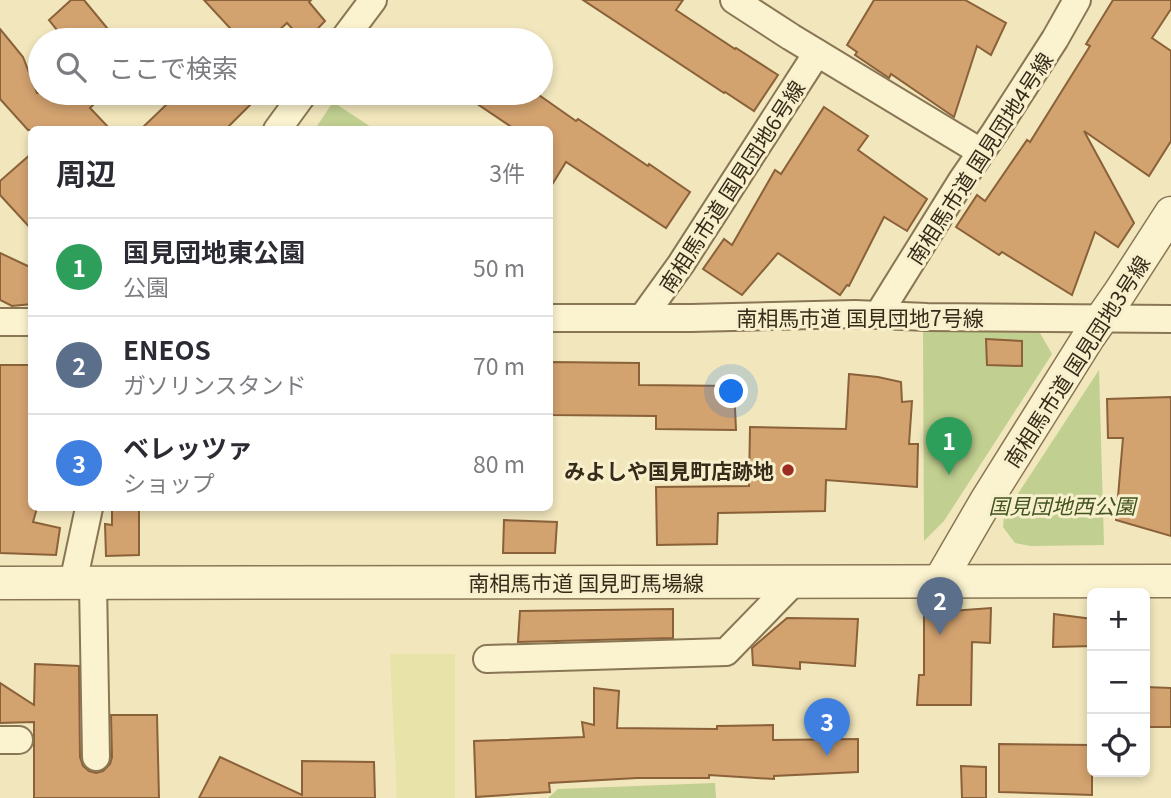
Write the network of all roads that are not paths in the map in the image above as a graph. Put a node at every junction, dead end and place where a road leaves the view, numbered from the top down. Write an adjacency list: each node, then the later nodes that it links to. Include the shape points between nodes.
1 (373, 0): 4 (street)
2 (734, 0): 5 (street)
3 (1070, 3): 8 (street, 南相馬市道 国見団地4号線, via 1055,39)
4 (352, 28)
5 (817, 52): 8 (street); 12 (street, 南相馬市道 国見団地6号線)
6 (295, 105): 7 (street)
7 (280, 126)
8 (981, 152): 10 (street, 南相馬市道 国見団地4号線)
9 (1171, 213): 13 (street, 南相馬市道 国見団地3号線)
10 (878, 315): 12 (street, 南相馬市道 国見団地7号線); 13 (street, 南相馬市道 国見団地7号線)
11 (553, 318): 12 (street, 南相馬市道 国見団地7号線)
12 (642, 318)
13 (1102, 318): 14 (street, 南相馬市道 国見団地7号線); 20 (street, 南相馬市道 国見団地3号線)
14 (1171, 318)
15 (0, 322): 16 (street)
16 (28, 322)
17 (89, 511): 22 (street)
18 (1171, 581): 20 (street, 南相馬市道 国見町馬場線)
19 (795, 582): 20 (street, 南相馬市道 国見町馬場線); 22 (street, 南相馬市道 国見町馬場線); 23 (street, via 726,652)
20 (939, 582)
21 (0, 583): 22 (street, 南相馬市道 国見町馬場線)
22 (83, 583): 24 (street)
23 (487, 659)
24 (96, 757)

